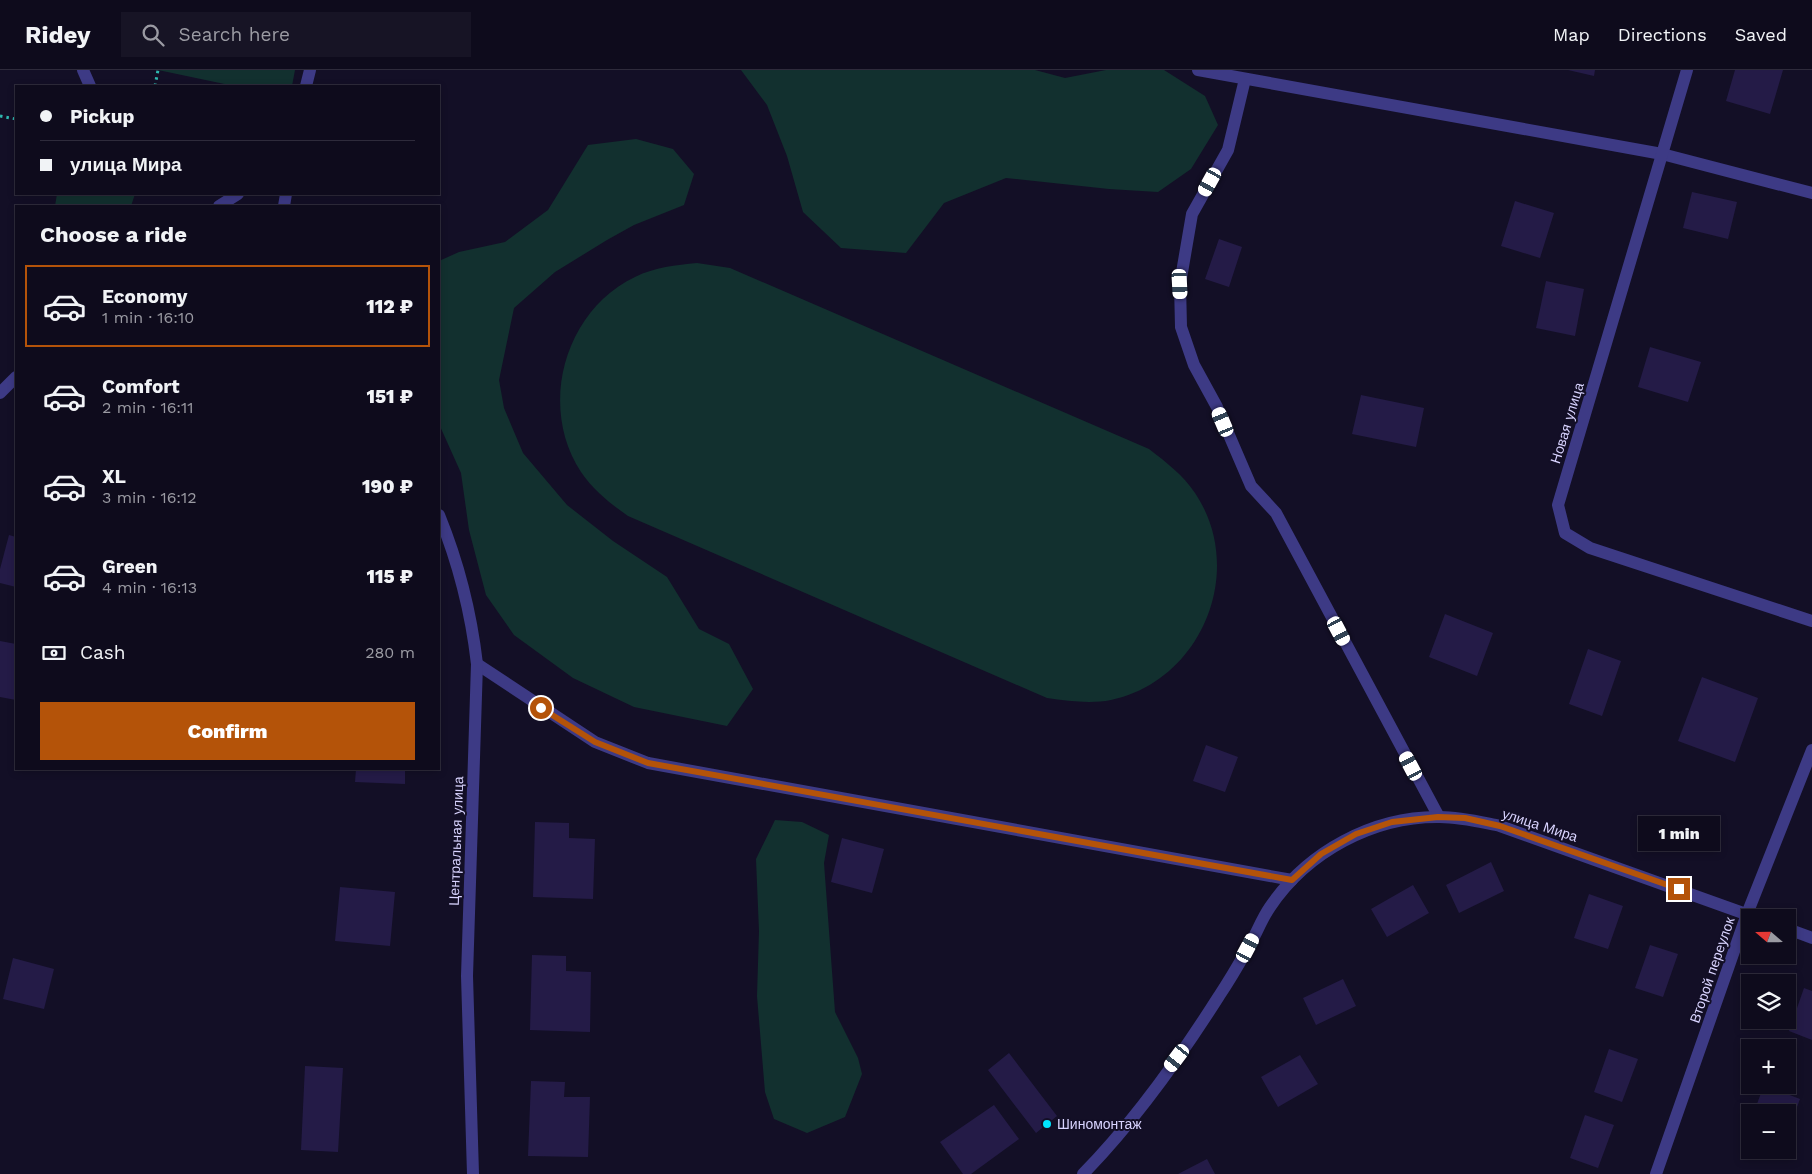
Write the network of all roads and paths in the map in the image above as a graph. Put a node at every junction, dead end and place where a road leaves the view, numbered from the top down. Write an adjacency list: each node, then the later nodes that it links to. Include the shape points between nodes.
1 (83, 70): 7 (street)
2 (158, 70): 8 (path)
3 (310, 70): 9 (street)
4 (1198, 70): 6 (street)
5 (1687, 70): 12 (street, Новая улица)
6 (1245, 78): 12 (street); 22 (street, via 1228,150 1192,214 1180,284 1181,327 1194,365 1217,407 1251,486 1276,513)
7 (90, 85)
8 (155, 85)
9 (306, 85)
10 (0, 116): 11 (path)
11 (15, 120)
12 (1662, 154): 13 (street); 19 (street, Новая улица, via 1558,505 1564,532 1590,548)
13 (1812, 193)
14 (236, 195): 15 (street)
15 (221, 205)
16 (15, 378): 17 (street)
17 (0, 393)
18 (440, 517): 20 (street, Центральная улица, via 465,588)
19 (1812, 621)
20 (477, 664): 23 (street, via 595,742 648,763); 29 (street, Центральная улица, via 467,976)
21 (1812, 750): 24 (street, Второй переулок)
22 (1438, 817): 23 (street, улица Мира, via 1392,822 1356,834 1321,854); 25 (street, улица Мира, via 1465,818 1500,826)
23 (1292, 880): 30 (street, улица Мира, via 1270,908 1220,996 1184,1049 1135,1116)
24 (1755, 909)
25 (1741, 912)
26 (1796, 932): 27 (street)
27 (1812, 938)
28 (1741, 946): 31 (street, Второй переулок)
29 (472, 1174)
30 (1083, 1174)
31 (1656, 1174)

